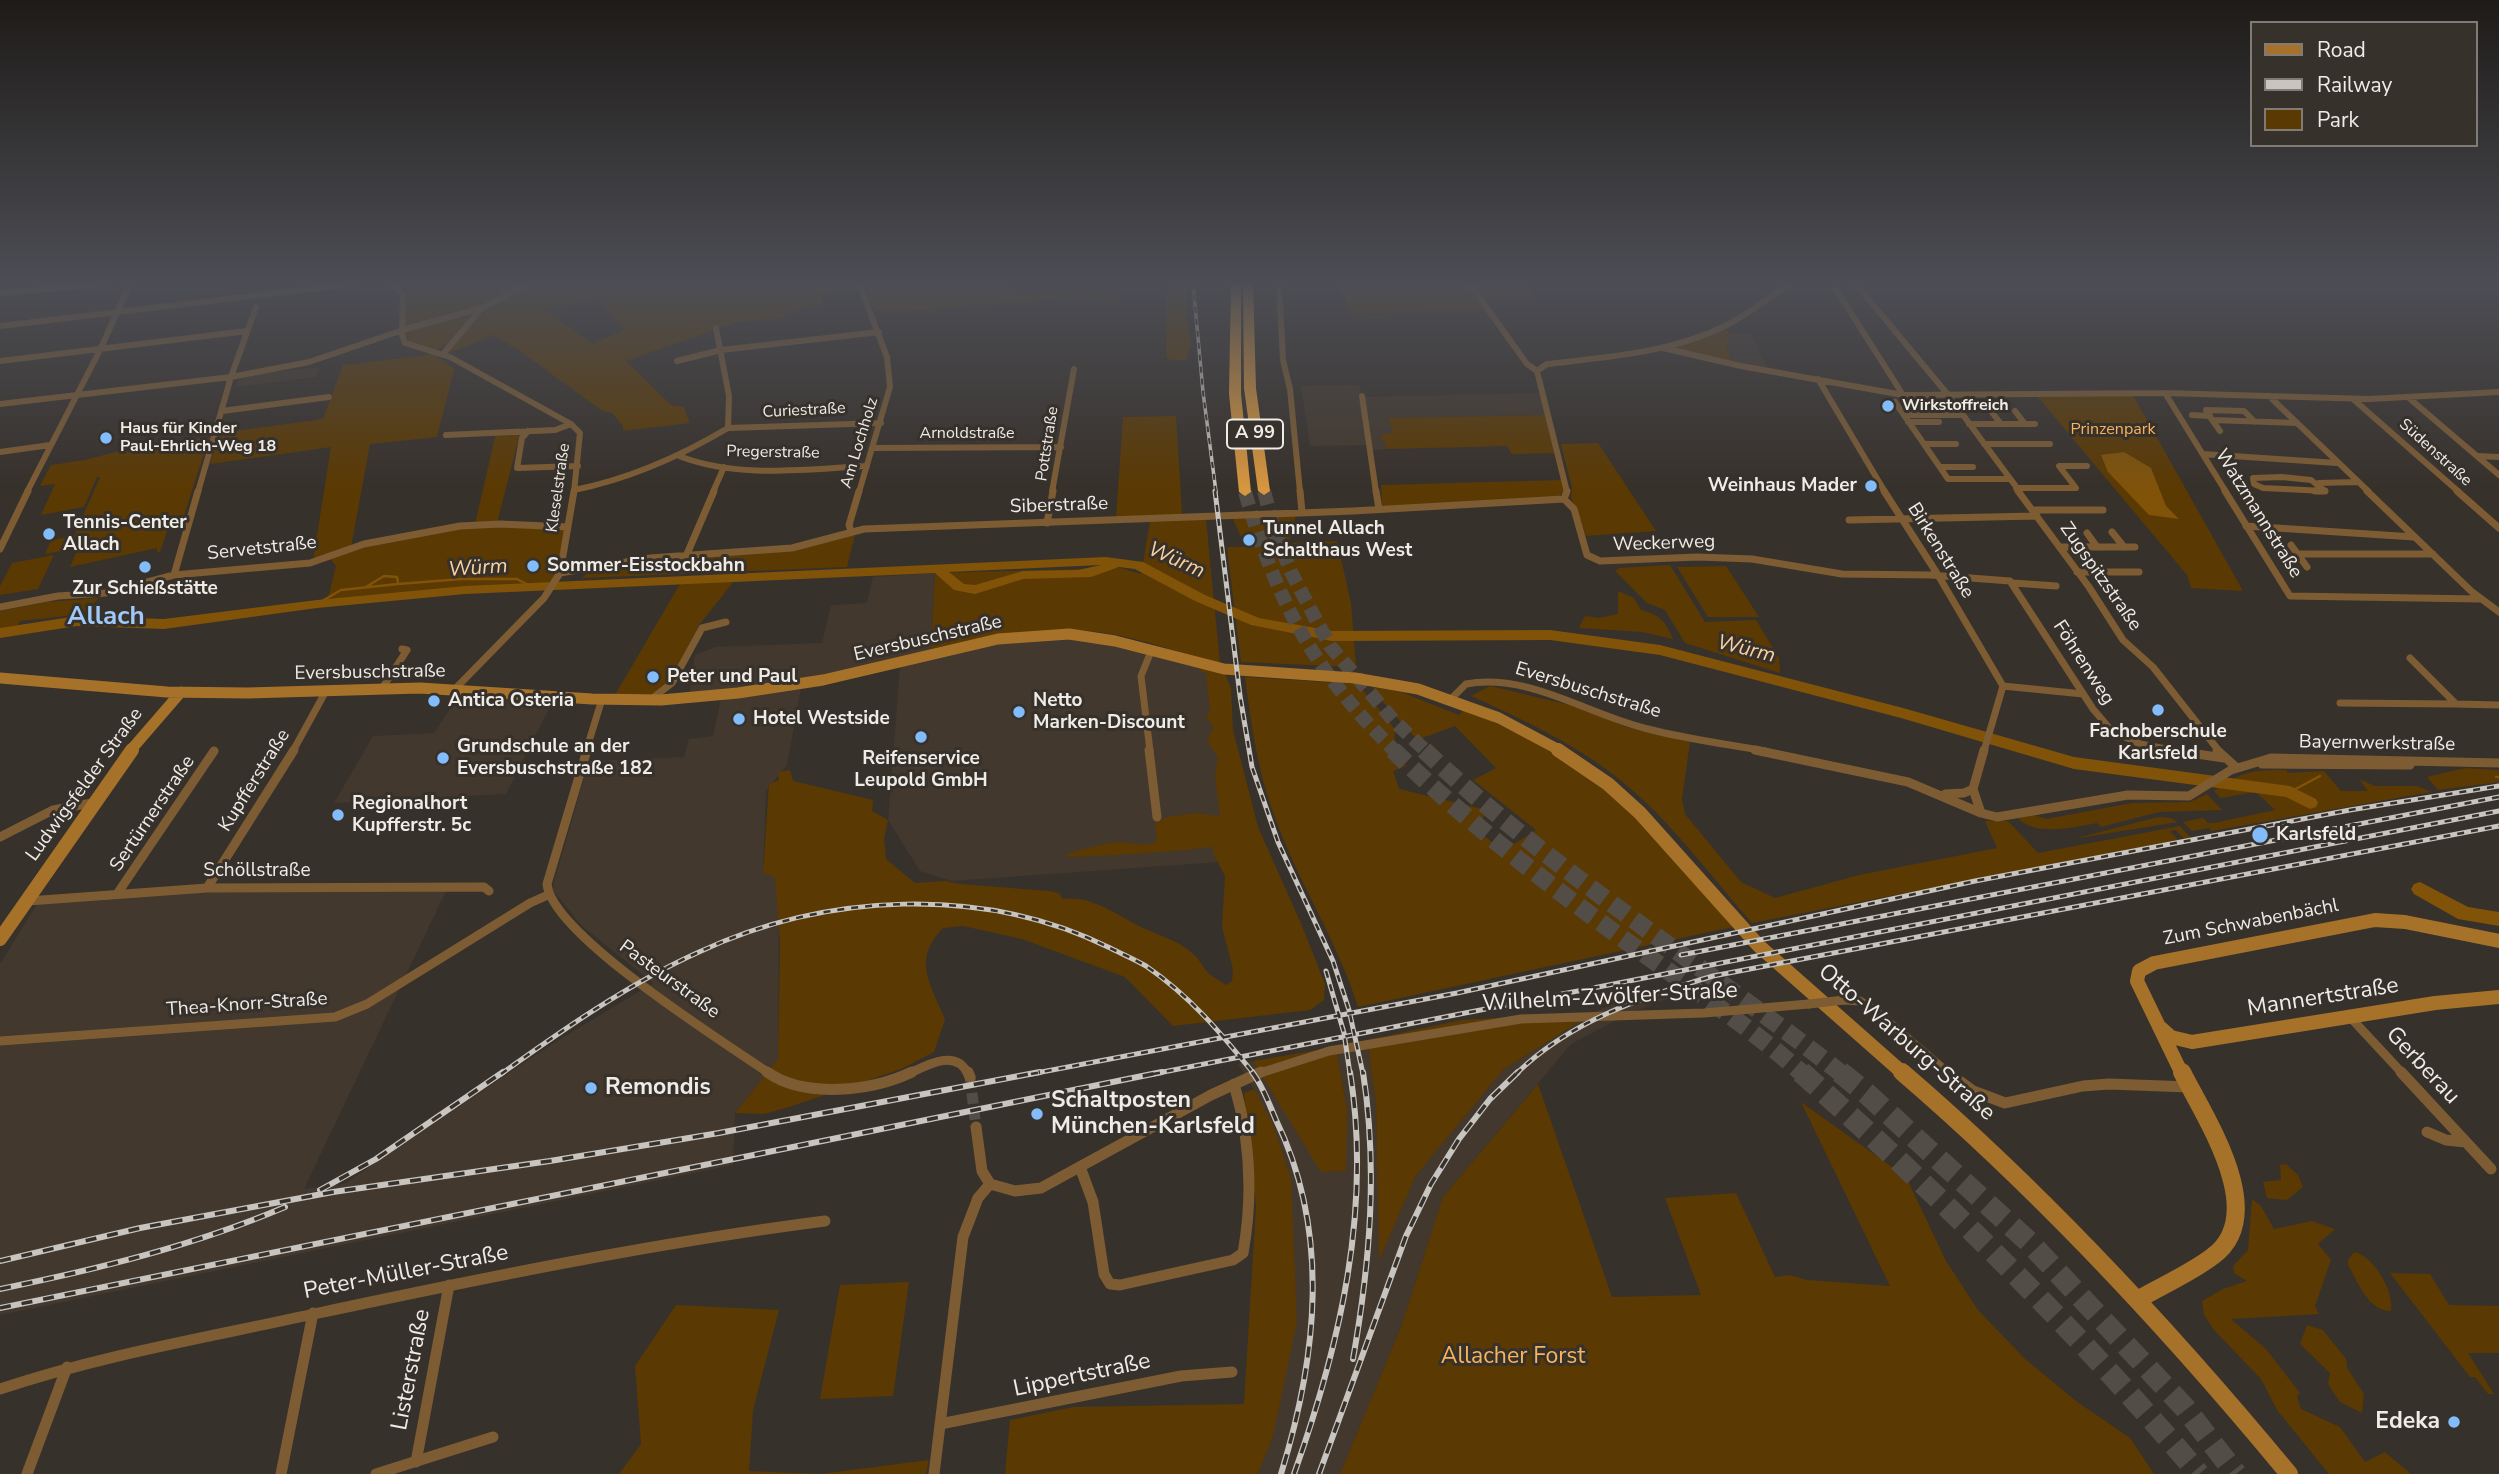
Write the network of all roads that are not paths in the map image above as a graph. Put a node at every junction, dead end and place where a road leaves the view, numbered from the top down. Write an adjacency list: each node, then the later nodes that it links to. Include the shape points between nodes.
1 (72, 352): 18 (street)
2 (100, 352): 26 (street)
3 (240, 352): 22 (street)
4 (343, 352): 22 (street)
5 (434, 352): 17 (street, Kleselstraße)
6 (714, 352): 19 (street)
7 (721, 352): 52 (street, via 731,407)
8 (885, 352): 45 (street, Am Lochholz, via 890,382)
9 (1235, 352): 82 (highway, A 99)
10 (1249, 352): 81 (highway, A 99)
11 (1283, 352): 86 (street)
12 (1518, 352): 21 (street)
13 (1646, 352): 21 (street, via 1547,364)
14 (1682, 352): 23 (street)
15 (1876, 352): 27 (street)
16 (1912, 352): 29 (street, Zugspitzstraße)
17 (443, 354): 51 (street, Kleselstraße)
18 (0, 361)
19 (677, 361)
20 (1074, 369): 61 (street, Pottstraße)
21 (1537, 371): 83 (street, via 1568,487)
22 (231, 377): 26 (street); 36 (street)
23 (1818, 379): 27 (street); 88 (street, Birkenstraße)
24 (2499, 391): 33 (street)
25 (2165, 393): 29 (street); 30 (street); 64 (street, Watzmannstraße)
26 (77, 394): 35 (street); 60 (street)
27 (1903, 395): 29 (street)
28 (1362, 396): 84 (street)
29 (1949, 396): 40 (street, Zugspitzstraße)
30 (2269, 396): 32 (street); 46 (street)
31 (329, 397): 36 (street)
32 (2354, 398): 33 (street); 93 (street, Südenstraße)
33 (2409, 398): 66 (street)
34 (1895, 402): 42 (street)
35 (0, 404)
36 (222, 411): 112 (street)
37 (1991, 411): 48 (street)
38 (2015, 411): 49 (street)
39 (2208, 413): 41 (street); 44 (street); 44 (street, via 2244,411); 54 (street)
40 (1963, 415): 42 (street); 47 (street, Zugspitzstraße)
41 (2192, 415)
42 (1906, 419): 43 (street); 56 (street)
43 (1939, 422)
44 (2255, 422): 46 (street)
45 (881, 423): 52 (street, Curiestraße); 62 (street, Am Lochholz)
46 (2297, 423): 68 (street)
47 (1969, 424): 48 (street); 58 (street, Zugspitzstraße)
48 (2001, 424): 49 (street)
49 (2025, 424): 50 (street)
50 (2035, 424)
51 (570, 425): 53 (street); 69 (street, Kleselstraße, via 580,433)
52 (728, 428): 65 (street)
53 (528, 431): 55 (street); 69 (street, via 522,438 517,468)
54 (2220, 431)
55 (446, 435)
56 (1924, 444): 57 (street); 73 (street)
57 (1956, 444)
58 (1984, 444): 59 (street); 76 (street, Zugspitzstraße)
59 (2050, 444)
60 (50, 445): 63 (street); 97 (street)
61 (1061, 447): 62 (street, Arnoldstraße); 90 (street, Pottstraße)
62 (872, 448): 70 (street, Am Lochholz)
63 (0, 452)
64 (2203, 454): 68 (street); 91 (street, Watzmannstraße)
65 (679, 456): 72 (street, Pregerstraße); 80 (street, via 631,478)
66 (2478, 456): 67 (street); 75 (street)
67 (2499, 457)
68 (2337, 463): 77 (street)
69 (578, 466): 80 (street, Kleselstraße)
70 (867, 466): 72 (street, Pregerstraße); 94 (street, Am Lochholz)
71 (2087, 466): 79 (street, via 2059,466 2076,488)
72 (724, 467): 105 (street)
73 (1940, 467): 74 (street); 76 (street, via 1948,479)
74 (1973, 467)
75 (2499, 474)
76 (2009, 479): 79 (street, Zugspitzstraße)
77 (2358, 482): 78 (street); 98 (street)
78 (2319, 483): 78 (street, via 2325,491 2263,488 2252,480 2308,478)
79 (2016, 488): 87 (street, Zugspitzstraße)
80 (574, 489): 92 (street, Kleselstraße)
81 (1264, 491)
82 (1245, 492)
83 (1564, 499): 84 (street, Siberstraße); 113 (street, Weckerweg, via 1574,509 1590,558 1619,562 1739,558 1842,574)
84 (1379, 509): 86 (street, Siberstraße)
85 (2103, 510): 87 (street)
86 (1302, 512): 90 (street, Siberstraße)
87 (2035, 513): 88 (street); 100 (street, Zugspitzstraße)
88 (1901, 519): 89 (street); 113 (street, Birkenstraße)
89 (1849, 520)
90 (1046, 523): 94 (street, Siberstraße)
91 (2246, 526): 98 (street); 116 (street, Watzmannstraße, via 2295,598)
92 (568, 527): 109 (street, Kleselstraße); 112 (street, Servetstraße, via 460,526 364,544 310,563)
93 (2499, 528)
94 (851, 531): 105 (street, Siberstraße, via 792,548)
95 (2087, 533): 101 (street)
96 (2112, 533): 102 (street)
97 (3, 536): 104 (street)
98 (2414, 537): 107 (street)
99 (2291, 545): 106 (street)
100 (2060, 547): 101 (street); 110 (street, Zugspitzstraße)
101 (2097, 547): 102 (street)
102 (2124, 547): 103 (street)
103 (2135, 547)
104 (0, 550)
105 (687, 554): 109 (street, Siberstraße)
106 (2298, 554): 107 (street); 108 (street)
107 (2433, 554): 116 (street)
108 (2307, 566)
109 (560, 572): 127 (street, Kleselstraße, via 544,598)
110 (2077, 572): 111 (street); 137 (street, Zugspitzstraße, via 2123,640 2153,667)
111 (2139, 572)
112 (174, 575): 117 (street, Servetstraße, via 106,593)
113 (1938, 576): 114 (street); 124 (street, Birkenstraße)
114 (2013, 583): 115 (street); 129 (street, Föhrenweg)
115 (2056, 586)
116 (2480, 599): 118 (street)
117 (0, 607)
118 (2499, 612)
119 (726, 622): 132 (street, via 702,628 673,683)
120 (402, 649): 125 (street, via 407,650)
121 (1152, 649): 131 (main road, Eversbuschstraße, via 1219,668 1363,678); 132 (main road, Eversbuschstraße, via 1103,637 1010,637 859,674); 145 (street, via 1141,676)
122 (2410, 658): 134 (street)
123 (0, 678): 128 (main road, Eversbuschstraße)
124 (2003, 686): 129 (street); 141 (street)
125 (383, 687): 126 (main road, Eversbuschstraße); 127 (main road, Eversbuschstraße)
126 (327, 689): 128 (main road, Eversbuschstraße); 147 (street, Kupfferstraße)
127 (455, 689): 130 (main road, Eversbuschstraße)
128 (181, 692): 143 (main road, Ludwigsfelder Straße)
129 (2083, 694): 137 (street, Föhrenweg, via 2101,720 2124,738)
130 (601, 699): 132 (main road, Eversbuschstraße); 150 (street, via 550,870)
131 (1451, 699): 142 (street, Eversbuschstraße, via 1466,684 1493,681 1578,703 1645,729 1883,775); 170 (main road, Otto-Warburg-Straße, via 1547,743 1631,804 1761,948 1984,1144)
132 (650, 700)
133 (2340, 703): 134 (street)
134 (2456, 704): 135 (street)
135 (2499, 705)
136 (214, 751): 149 (street, Sertürnerstraße)
137 (2224, 758): 139 (street, Zugspitzstraße)
138 (2499, 764): 139 (street, Bayernwerkstraße, via 2255,763)
139 (2237, 768): 140 (street, Bayernwerkstraße)
140 (2208, 786): 144 (street, Eversbuschstraße, via 2184,797 2128,795 2006,817)
141 (1973, 789): 142 (street); 144 (street)
142 (1939, 793): 144 (street, Eversbuschstraße)
143 (92, 803): 146 (street, via 53,810); 151 (main road, Ludwigsfelder Straße)
144 (1981, 813)
145 (1157, 817)
146 (0, 837)
147 (207, 888): 148 (street, Schöllstraße, via 484,887); 149 (street, Schöllstraße)
148 (489, 891)
149 (117, 894): 151 (street, Schöllstraße)
150 (548, 895): 157 (street, Thea-Knorr-Straße, via 367,1004 335,1017); 159 (street, Pasteurstraße, via 578,932 628,975 777,1079 829,1090 856,1089 895,1080 935,1060 953,1060)
151 (24, 901): 152 (main road, Ludwigsfelder Straße)
152 (0, 939)
153 (2499, 941): 156 (main road, Zum Schwabenbächl, via 2375,920 2154,963 2139,971 2137,981)
154 (2499, 997): 155 (street, Mannertstraße)
155 (2350, 1017): 158 (street, Mannertstraße); 164 (street, Gerberau)
156 (2158, 1026): 158 (main road, via 2171,1037); 161 (main road, Zum Schwabenbächl)
157 (0, 1041)
158 (2192, 1042): 161 (main road, Zum Schwabenbächl, via 2180,1056)
159 (970, 1077)
160 (1234, 1084): 161 (street, Wilhelm-Zwölfer-Straße, bridge, via 1329,1051 1491,1022 1704,1013 1844,1000 1872,1009 1951,1074 1995,1102 2005,1104 2083,1086); 165 (street, Wilhelm-Zwölfer-Straße); 165 (street, via 1242,1110 1248,1202 1243,1252 1233,1259 1120,1285 1110,1283 1104,1274 1093,1202)
161 (2189, 1087): 170 (street, Zum Schwabenbächl, via 2230,1172 2237,1218 2231,1235 2215,1255)
162 (976, 1127): 167 (street, via 982,1171)
163 (2427, 1132): 164 (street, Gerberau)
164 (2466, 1142): 166 (street, Gerberau)
165 (1080, 1167): 167 (street, Wilhelm-Zwölfer-Straße, via 1041,1188 1020,1193)
166 (2491, 1170)
167 (990, 1184): 175 (street, via 978,1198 963,1237)
168 (825, 1221): 169 (street, Peter-Müller-Straße, via 738,1232)
169 (449, 1285): 171 (street, Peter-Müller-Straße); 177 (street, Listerstraße)
170 (2139, 1299): 182 (main road, Otto-Warburg-Straße)
171 (313, 1313): 172 (street, Peter-Müller-Straße); 179 (street)
172 (67, 1367): 174 (street, Peter-Müller-Straße); 178 (street)
173 (1232, 1372): 175 (street, Lippertstraße, via 1181,1376)
174 (0, 1389)
175 (940, 1424): 181 (street)
176 (493, 1437): 177 (street)
177 (416, 1462): 180 (street)
178 (27, 1474)
179 (281, 1474)
180 (376, 1474)
181 (934, 1474)
182 (2289, 1474)

